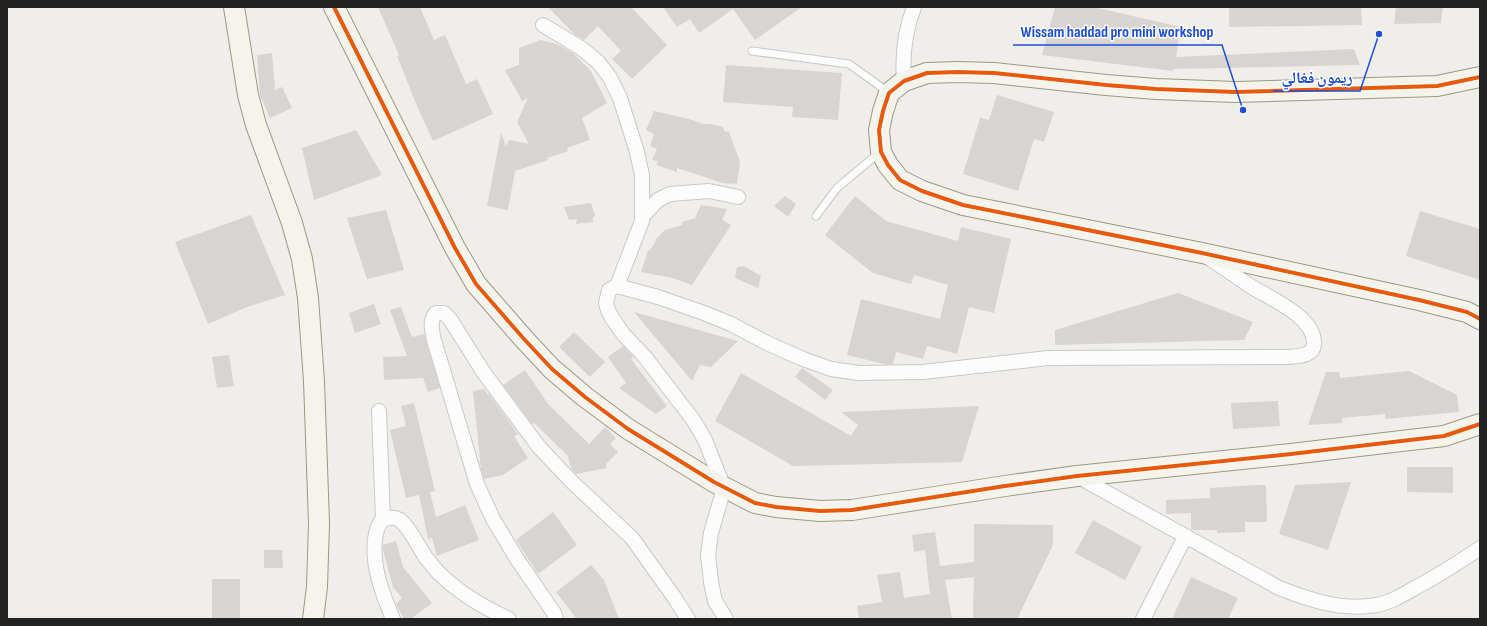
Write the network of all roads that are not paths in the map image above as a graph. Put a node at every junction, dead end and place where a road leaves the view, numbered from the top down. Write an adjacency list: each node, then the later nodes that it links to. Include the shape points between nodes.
1 (234, 7): 22 (street, via 248,95 256,125 292,223 302,259 308,298 314,367 319,523)
2 (334, 7): 18 (street, via 455,248 476,284 552,369 585,397 628,429)
3 (914, 7): 7 (street)
4 (543, 25): 10 (street, via 581,48 598,62 609,76 620,98 637,152 642,174)
5 (752, 51): 7 (lane, via 849,64)
6 (1480, 77): 7 (street, via 1437,86 1235,92 1156,89 994,73 958,72 927,73)
7 (896, 87): 8 (street, via 883,111 879,130)
8 (880, 152): 11 (lane, via 837,188); 12 (street, via 900,180 922,191 963,205)
9 (738, 197): 10 (street, via 710,191 670,194 658,200)
10 (643, 216): 13 (street)
11 (816, 216)
12 (1202, 253): 13 (street, via 1282,304 1306,323 1314,338 1315,346 1310,353 1286,357 1048,358 922,372 859,373 831,369 803,359 704,313); 14 (street, via 1419,300 1467,312)
13 (616, 286): 18 (street, via 608,290 606,296 612,318 694,421 705,440)
14 (1480, 319)
15 (378, 411): 19 (street)
16 (1480, 424): 17 (street, via 1444,436)
17 (1077, 476): 18 (street, via 852,510 820,511 776,507 755,502); 20 (street)
18 (724, 488): 27 (street, via 711,532 708,555 715,601)
19 (383, 519): 23 (street, via 378,526 374,548 376,570); 24 (street, via 399,519 439,574 474,600)
20 (1185, 537): 21 (street, via 1279,588 1308,600 1356,606 1377,605 1394,600); 28 (street)
21 (1480, 548)
22 (313, 619)
23 (393, 619)
24 (509, 619)
25 (556, 619): 26 (street, via 492,519 477,484 431,328 436,313 444,313 450,319 484,373 539,447 632,538)
26 (688, 619)
27 (726, 619)
28 (1143, 619)

